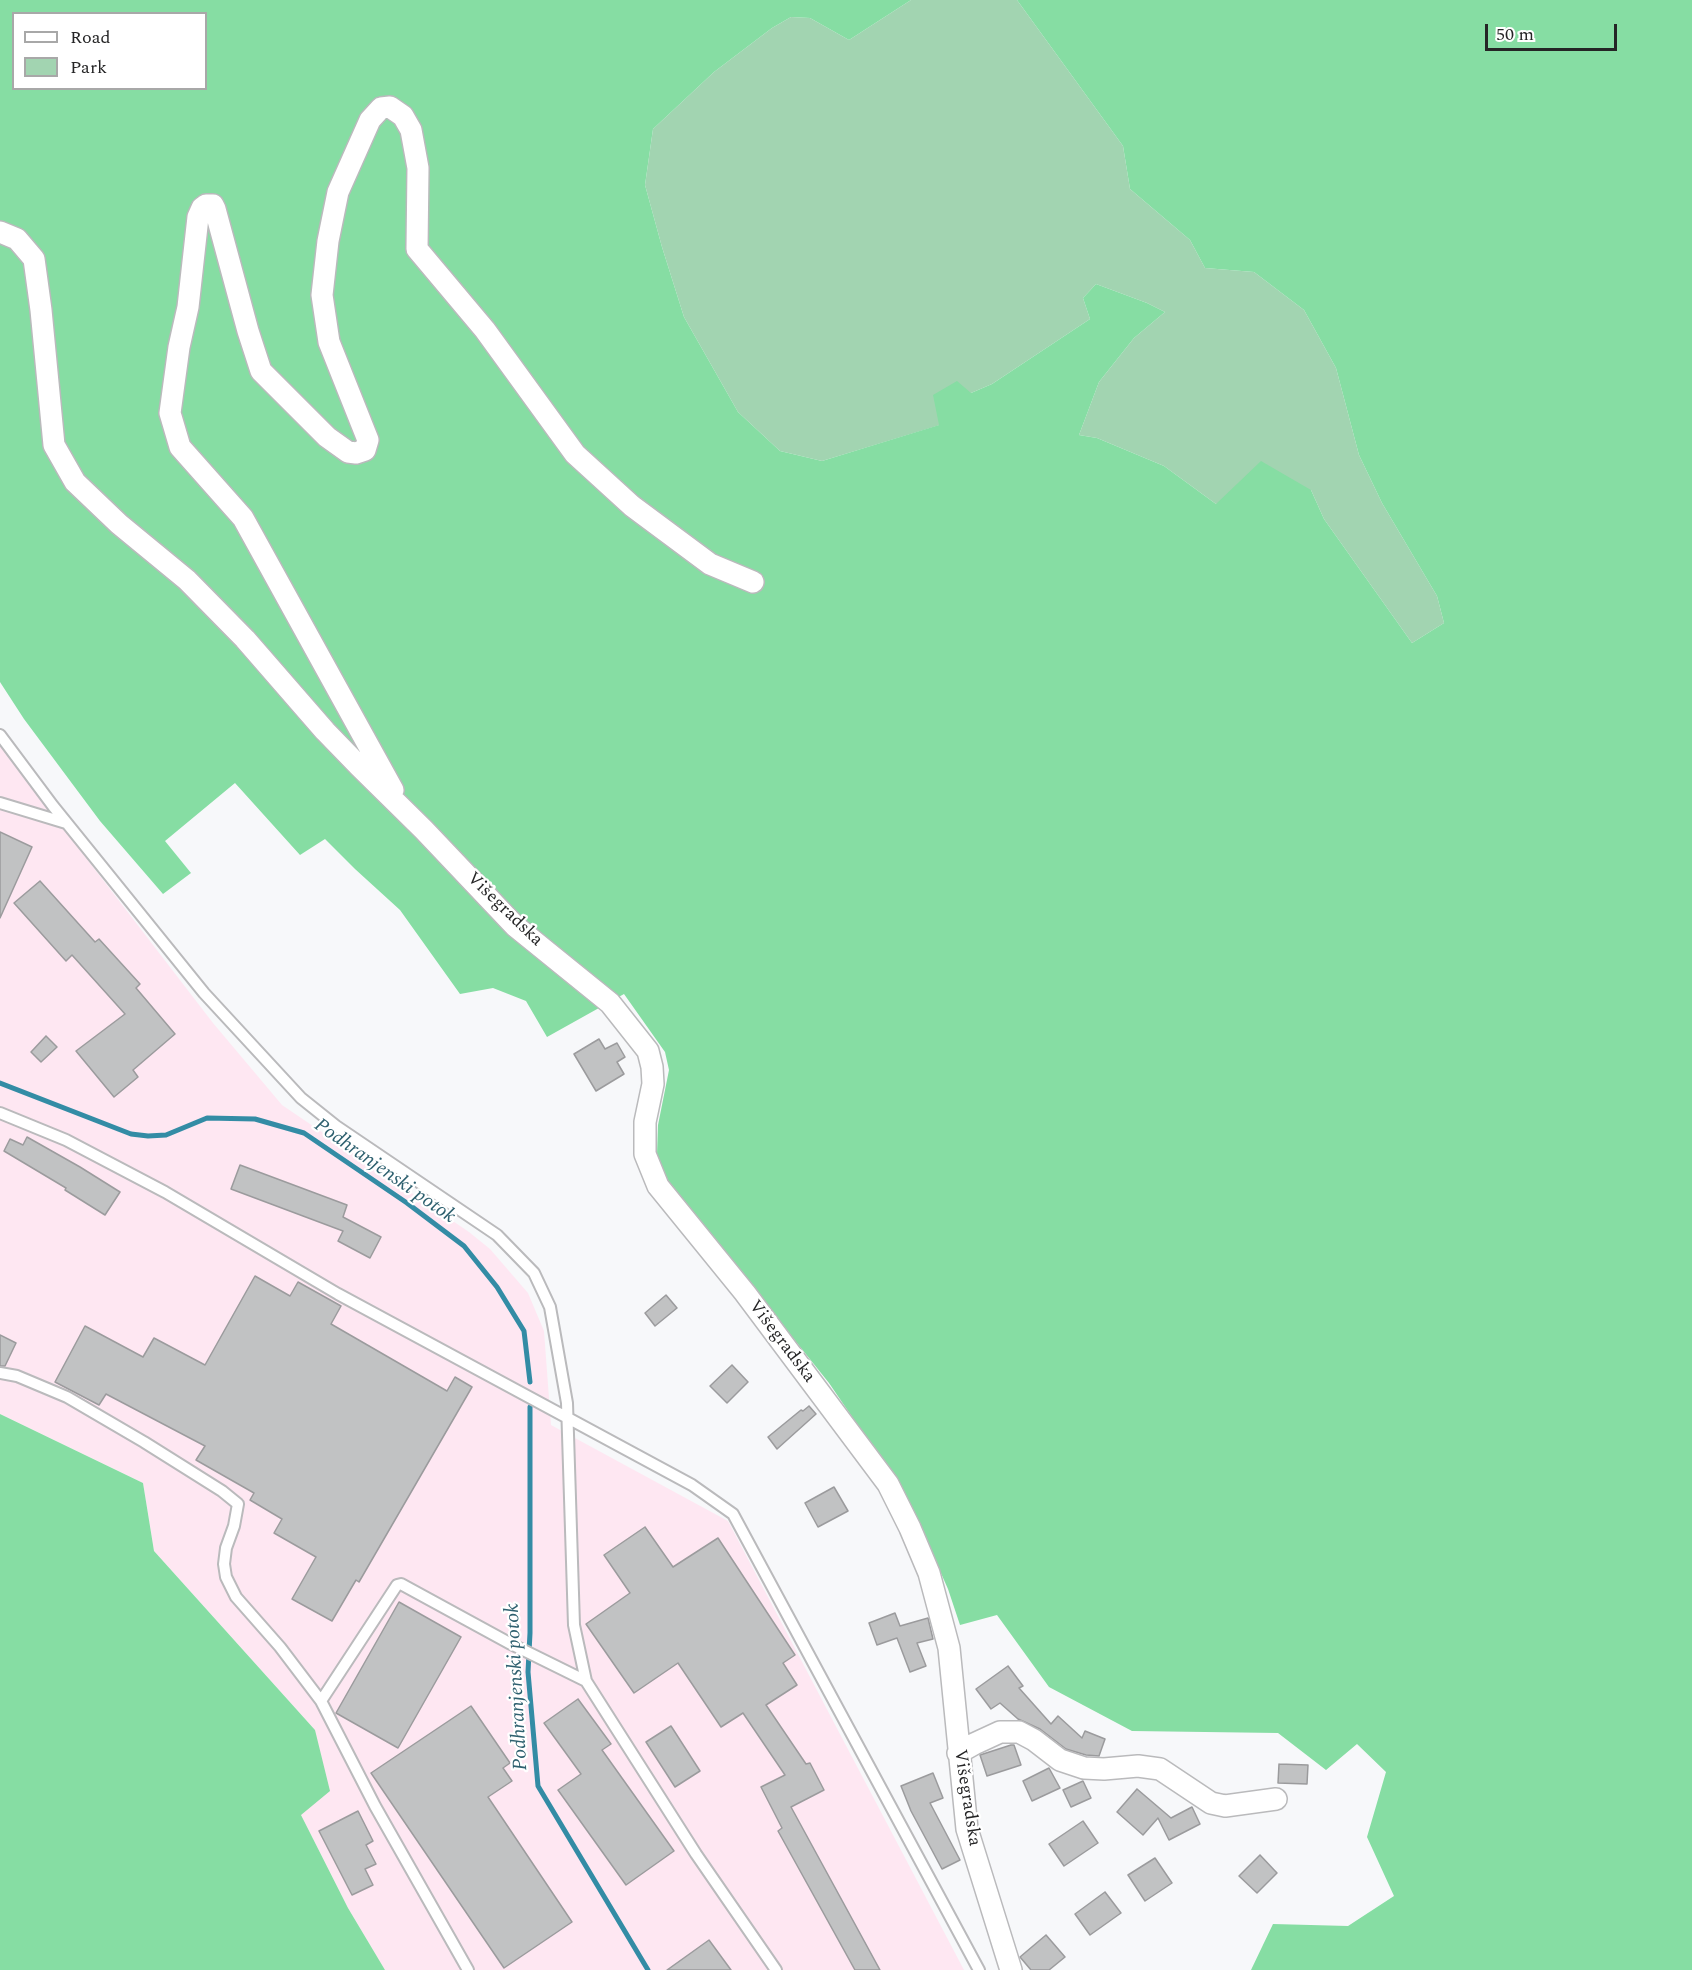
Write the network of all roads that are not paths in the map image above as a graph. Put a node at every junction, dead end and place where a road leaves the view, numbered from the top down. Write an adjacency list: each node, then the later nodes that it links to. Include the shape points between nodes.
1 (0, 232): 5 (street, via 17,239 34,259 54,445 75,482 187,580 245,639 325,731)
2 (753, 582): 5 (street, via 710,564 632,506 575,454 485,330 417,249 418,168 411,130 403,116 390,107 381,108 370,120 338,192 322,295 329,342 368,440 365,450 348,452 327,437 261,371 215,209 206,205 198,217 170,413 180,447 243,518)
3 (0, 735): 6 (lane)
4 (0, 803): 6 (lane)
5 (404, 809): 12 (street, Višegradska, via 516,926 610,1003 648,1051 653,1084 645,1122 645,1154 658,1186 745,1293 888,1484 910,1528 929,1573 949,1648)
6 (67, 823): 9 (lane, via 204,993 301,1098 497,1235 534,1273 550,1307 567,1403)
7 (0, 1113): 9 (lane, via 66,1140 165,1192 338,1293)
8 (0, 1374): 11 (lane, via 17,1376 67,1397 238,1504 226,1548 226,1577 236,1597)
9 (566, 1418): 10 (lane, via 574,1625); 16 (lane, via 692,1485 733,1514)
10 (586, 1681): 11 (lane, via 401,1584); 15 (lane, via 696,1854)
11 (321, 1701): 14 (lane)
12 (958, 1753): 13 (street, via 1000,1732 1019,1732 1059,1760 1084,1768 1160,1769 1211,1803 1225,1806); 17 (street, Višegradska, via 967,1829)
13 (1276, 1799)
14 (468, 1970)
15 (776, 1970)
16 (979, 1970)
17 (1011, 1970)

